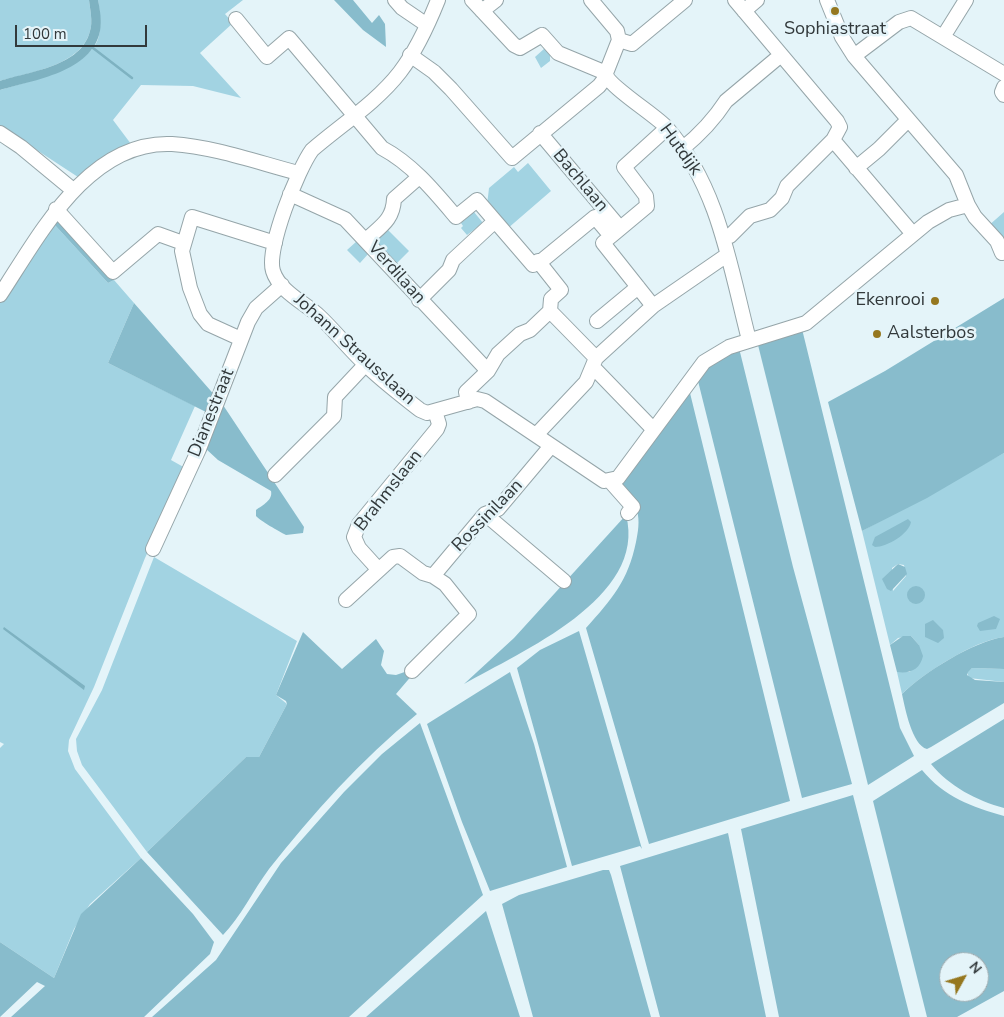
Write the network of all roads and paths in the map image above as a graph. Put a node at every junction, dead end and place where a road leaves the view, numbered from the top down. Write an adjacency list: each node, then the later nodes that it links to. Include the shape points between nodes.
1 (395, 0): 12 (street)
2 (438, 0): 12 (street, Johann Strausslaan)
3 (496, 0): 9 (street, Hutdijk)
4 (591, 0): 14 (street, via 616,31)
5 (685, 0): 14 (street, via 632,44)
6 (757, 0): 10 (street)
7 (827, 0): 17 (street, via 842,37)
8 (966, 0): 13 (street)
9 (477, 5): 19 (street, Hutdijk, via 514,45 520,48 542,35 558,53)
10 (740, 5): 15 (street)
11 (236, 19): 22 (street, via 267,56 290,38)
12 (428, 25): 16 (street, Johann Strausslaan)
13 (943, 37): 17 (street, via 917,21 905,19); 18 (street)
14 (619, 40): 19 (street)
15 (781, 55): 27 (street, via 837,121 840,127); 28 (street, via 726,101 702,133)
16 (410, 56): 22 (street, Johann Strausslaan, via 386,88); 26 (street, via 434,72 512,158)
17 (854, 56): 23 (street)
18 (1004, 74)
19 (606, 75): 24 (street, Hutdijk); 26 (street, via 599,86)
20 (1004, 87): 21 (street)
21 (1004, 95)
22 (354, 115): 30 (street, Johann Strausslaan, via 312,150); 31 (street, via 382,148 398,156)
23 (908, 120): 29 (street); 34 (street, via 949,169)
24 (667, 128): 28 (street, Hutdijk); 37 (street, via 624,167 646,196 647,206)
25 (0, 133): 32 (street)
26 (540, 133): 37 (street, Bachlaan)
27 (833, 140): 29 (street); 39 (street, via 787,186 782,198 770,210 750,216 730,236)
28 (682, 149): 39 (street, Hutdijk, via 705,185)
29 (856, 168): 38 (street)
30 (298, 173): 32 (street, via 218,150 170,144 148,146 121,156); 33 (street, Johann Strausslaan)
31 (419, 177): 36 (street, via 456,217 478,200); 40 (street, via 394,199 389,218)
32 (72, 190): 35 (street)
33 (290, 194): 40 (street, Verdilaan, via 345,219); 42 (street, Johann Strausslaan)
34 (964, 206): 38 (street, via 949,210); 43 (street, via 989,244)
35 (56, 209): 41 (street, via 113,272 158,234); 48 (street)
36 (495, 221): 45 (street, via 533,266 538,261); 49 (street, via 453,260 449,270)
37 (616, 232): 45 (street, via 595,217); 47 (street, via 603,243)
38 (912, 234): 54 (street, via 806,323)
39 (723, 238): 44 (street, Hutdijk)
40 (366, 240): 49 (street, Verdilaan, via 414,290)
41 (183, 243): 42 (street, via 192,217); 53 (street, via 188,282 200,314 208,324)
42 (275, 244): 46 (street, Johann Strausslaan, via 273,270)
43 (1003, 254)
44 (727, 255): 50 (street); 54 (street, Hutdijk)
45 (539, 264): 51 (street, via 561,290 551,299)
46 (282, 286): 53 (street, Dianestraat, via 256,308); 56 (street, Johann Strausslaan, via 319,317)
47 (638, 287): 50 (street); 52 (street)
48 (0, 295)
49 (419, 300): 57 (street, Verdilaan)
50 (653, 306): 55 (street)
51 (550, 311): 55 (street); 57 (street, via 498,354)
52 (597, 322)
53 (241, 339): 67 (street, Dianestraat, via 199,449)
54 (749, 340): 60 (street, via 716,353 704,362)
55 (594, 362): 60 (street); 61 (street, via 586,382)
56 (365, 365): 59 (street, Johann Strausslaan, via 420,410 427,413); 63 (street, via 334,397 334,416)
57 (488, 371): 58 (street, via 466,392)
58 (468, 402): 59 (street, Johann Strausslaan); 61 (street, Johann Strausslaan, via 485,401)
59 (436, 411): 68 (street, Brahmslaan, via 437,429 359,524 354,537)
60 (653, 429): 64 (street, via 618,478)
61 (536, 435): 62 (street, Johann Strausslaan)
62 (551, 446): 64 (street, Johann Strausslaan, via 604,481); 66 (street, Rossinilaan, via 498,509)
63 (275, 475)
64 (610, 481): 65 (street, Johann Strausslaan, via 633,507)
65 (628, 513)
66 (486, 514): 69 (street, Rossinilaan); 70 (street)
67 (153, 549)
68 (378, 569): 69 (street, via 393,557 400,556 422,573); 71 (street)
69 (433, 576): 72 (street, via 445,584 469,614)
70 (564, 581)
71 (346, 600)
72 (412, 671)

